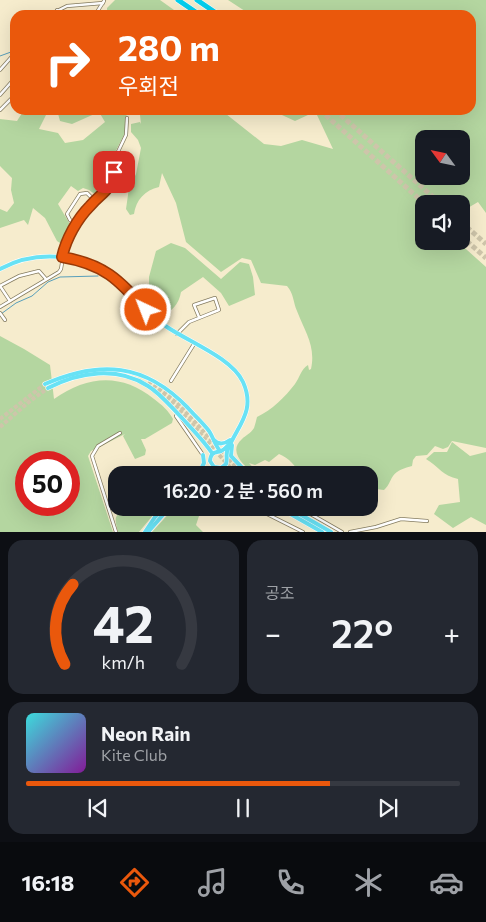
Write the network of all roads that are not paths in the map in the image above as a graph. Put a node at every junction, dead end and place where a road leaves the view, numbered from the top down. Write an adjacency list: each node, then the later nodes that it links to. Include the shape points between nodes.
1 (178, 0): 5 (highway)
2 (197, 0): 6 (highway)
3 (103, 2): 4 (street)
4 (57, 10)
5 (193, 10)
6 (212, 10)
7 (10, 59): 8 (street)
8 (0, 70)
9 (10, 84): 10 (street)
10 (0, 95)
11 (10, 100): 12 (street)
12 (0, 110)
13 (127, 118): 14 (street, via 126,134 114,158 111,184)
14 (95, 201): 15 (street); 15 (street, via 87,193 80,194 67,214)
15 (76, 225): 16 (street)
16 (62, 257): 17 (main road, via 44,256); 18 (street, via 59,272); 24 (main road, via 104,270 155,319)
17 (0, 269)
18 (46, 279): 19 (street); 19 (street, via 39,271 0,286)
19 (10, 301): 20 (street)
20 (0, 307)
21 (0, 313): 23 (street)
22 (199, 317): 22 (street, via 219,310 215,298 194,305); 24 (street, via 183,326)
23 (5, 320)
24 (177, 334): 25 (main road)
25 (194, 344): 26 (street); 31 (main road, via 226,362 243,382 247,410)
26 (171, 381)
27 (45, 384): 30 (main road, via 91,369 117,368 135,372 178,398)
28 (48, 388): 33 (main road, via 64,380 90,374 116,374 148,386)
29 (176, 416): 37 (street)
30 (208, 430): 33 (main road, via 207,437); 34 (main road)
31 (240, 430): 34 (main road, via 224,444); 35 (main road); 45 (main road, via 230,450)
32 (120, 433): 52 (street, via 98,446 92,456)
33 (199, 438): 38 (main road)
34 (212, 438): 36 (main road)
35 (231, 443): 36 (main road); 39 (main road)
36 (220, 451): 38 (main road); 39 (main road)
37 (202, 454): 38 (street); 40 (main road); 41 (main road)
38 (212, 454): 40 (main road)
39 (227, 457): 44 (main road); 45 (main road)
40 (210, 460): 42 (main road); 43 (main road)
41 (203, 466)
42 (206, 466)
43 (213, 466)
44 (224, 466)
45 (238, 466)
46 (156, 516): 53 (main road)
47 (161, 516): 53 (main road)
48 (271, 516): 54 (street)
49 (314, 516): 57 (street)
50 (299, 517): 55 (main road); 56 (main road)
51 (427, 522): 58 (street, via 401,519)
52 (116, 532)
53 (146, 532)
54 (303, 532)
55 (322, 532)
56 (331, 532)
57 (342, 532)
58 (350, 532)

